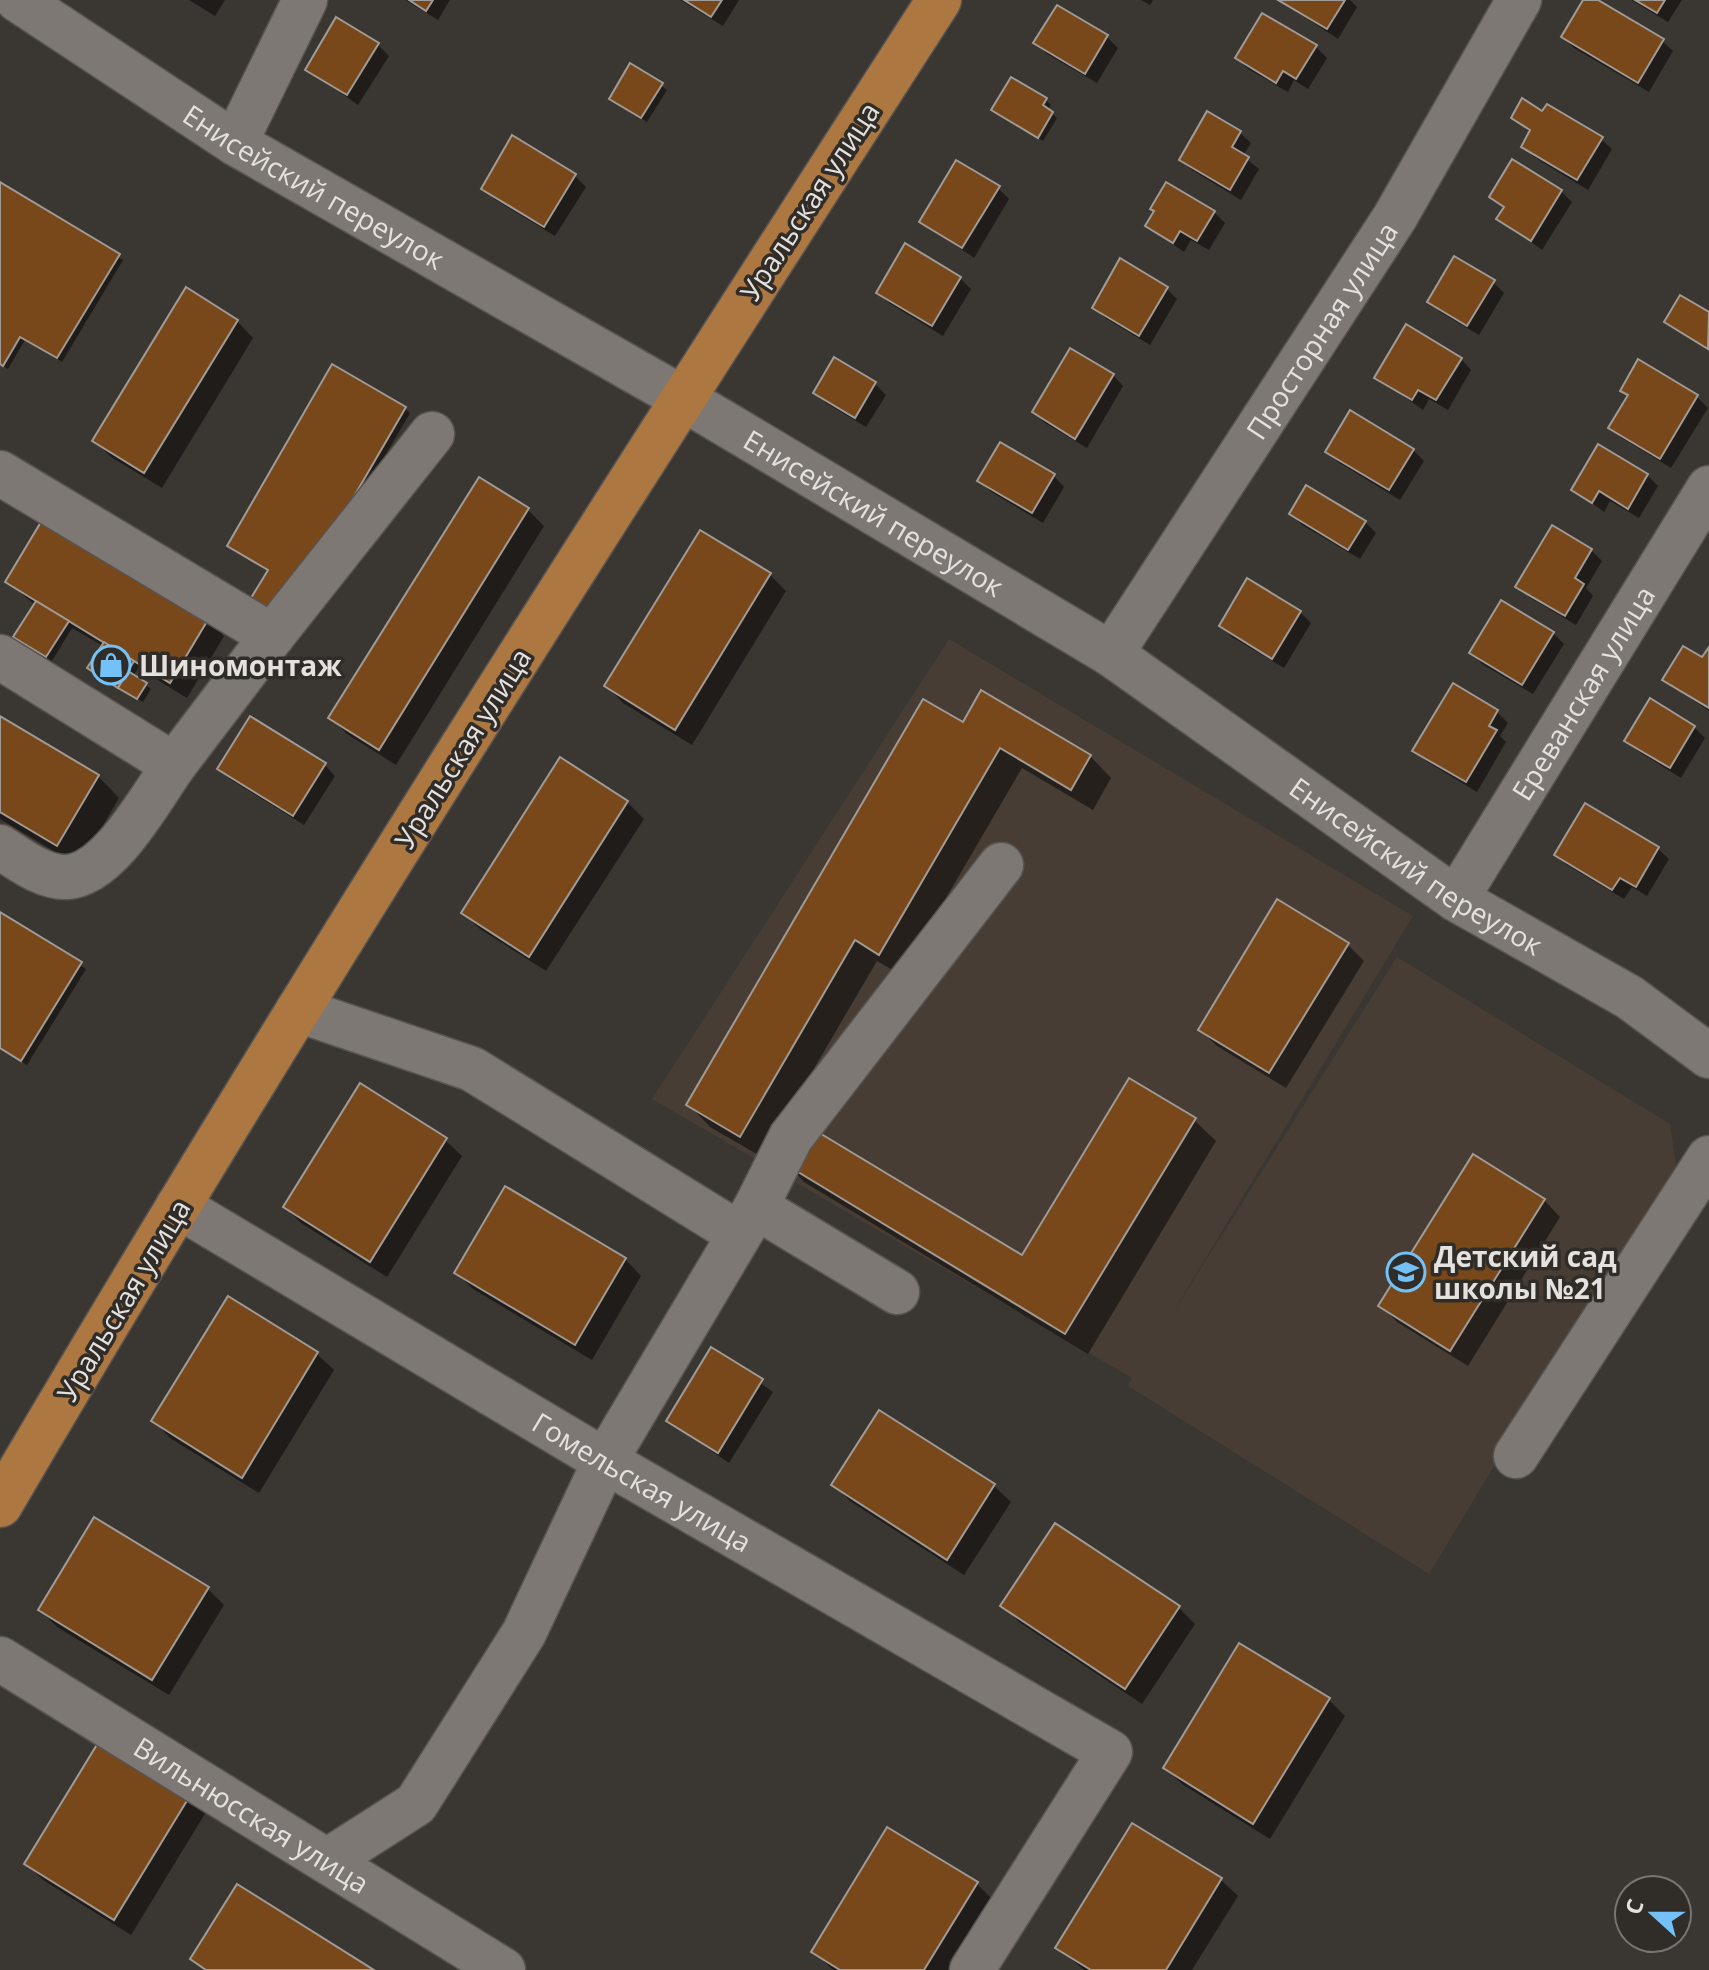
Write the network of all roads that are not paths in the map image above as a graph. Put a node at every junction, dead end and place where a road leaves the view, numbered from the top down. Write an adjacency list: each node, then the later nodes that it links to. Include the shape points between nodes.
1 (18, 0): 5 (street, Енисейский переулок)
2 (305, 0): 5 (street)
3 (939, 0): 6 (main road, Уральская улица)
4 (1519, 0): 11 (street, Просторная улица, via 1395,217)
5 (235, 143): 6 (street, Енисейский переулок)
6 (682, 398): 11 (street, Енисейский переулок); 17 (main road, Уральская улица)
7 (432, 434): 10 (street)
8 (0, 473): 10 (street)
9 (1709, 488): 16 (street, Ереванская улица)
10 (272, 636): 13 (street)
11 (1111, 654): 16 (street, Енисейский переулок)
12 (0, 657): 13 (street)
13 (174, 765): 14 (street, via 108,857 91,871 65,877 38,870)
14 (0, 847)
15 (1001, 865): 21 (street, via 791,1137)
16 (1456, 899): 18 (street, Енисейский переулок, via 1629,997)
17 (298, 1010): 20 (main road, Уральская улица); 21 (street, via 472,1069)
18 (1709, 1056)
19 (1709, 1158): 23 (street)
20 (178, 1206): 24 (street, Гомельская улица); 25 (main road, Уральская улица)
21 (748, 1220): 22 (street); 24 (street)
22 (897, 1292)
23 (1516, 1456)
24 (605, 1461): 27 (street, via 524,1633 416,1804); 29 (street, Гомельская улица, via 1110,1752)
25 (0, 1505)
26 (0, 1659): 27 (street, Вильнюсская улица)
27 (327, 1861): 28 (street, Вильнюсская улица)
28 (503, 1970)
29 (972, 1970)

